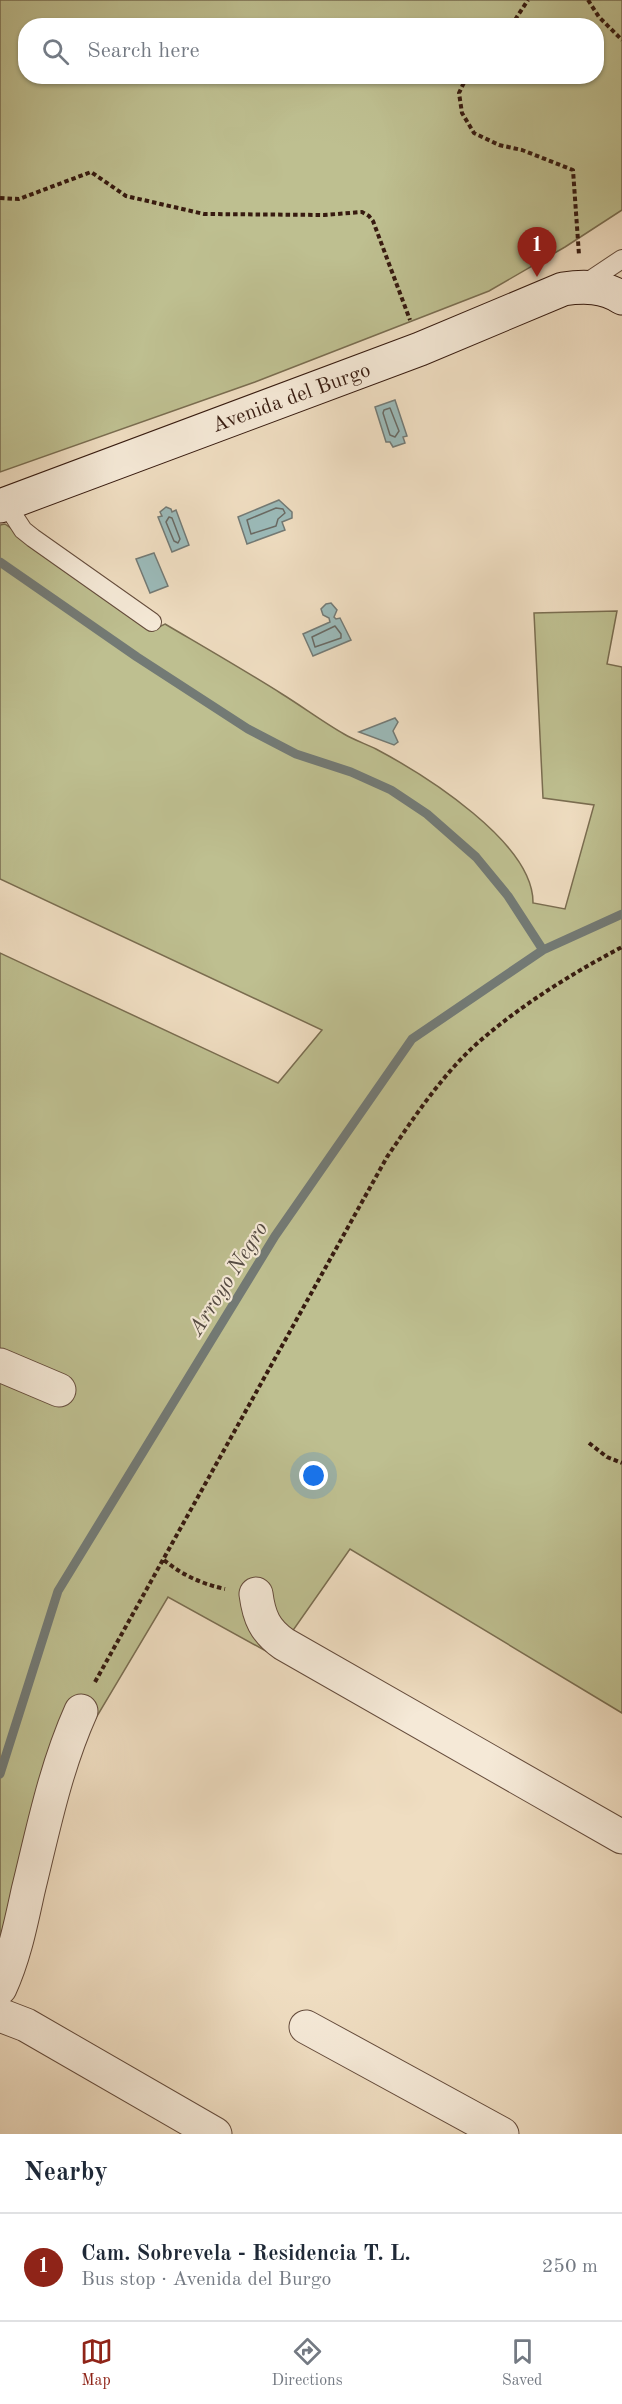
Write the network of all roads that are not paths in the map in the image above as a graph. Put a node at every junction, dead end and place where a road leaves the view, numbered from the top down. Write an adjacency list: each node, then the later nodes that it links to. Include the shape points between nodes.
1 (622, 260): 2 (lane)
2 (581, 286): 3 (street); 4 (street, Avenida del Burgo, via 544,296 420,349)
3 (622, 298)
4 (3, 505): 5 (lane, via 33,538)
5 (152, 622)
6 (0, 1365): 7 (street)
7 (59, 1390)
8 (256, 1594): 10 (street, via 263,1624 284,1644)
9 (81, 1711): 11 (street, via 55,1778)
10 (622, 1837)
11 (0, 1988)
12 (0, 2014): 14 (street, via 26,2025)
13 (306, 2027): 15 (street)
14 (214, 2134)
15 (502, 2134)

